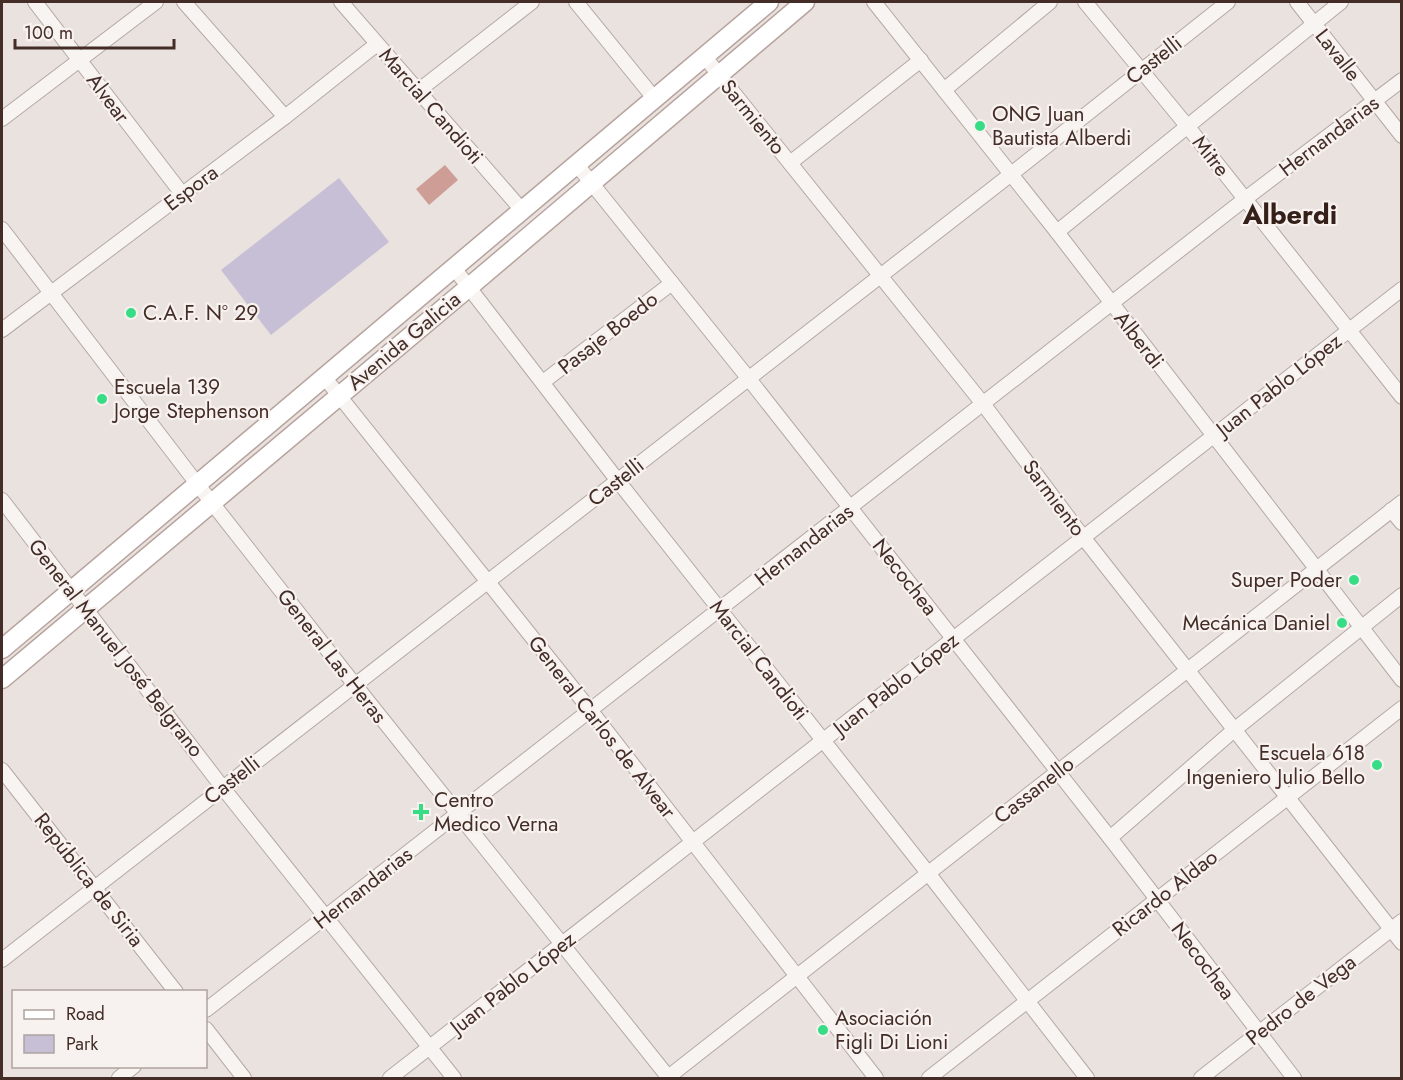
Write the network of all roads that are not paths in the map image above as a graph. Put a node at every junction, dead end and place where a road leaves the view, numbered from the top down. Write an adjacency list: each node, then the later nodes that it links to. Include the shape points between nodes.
1 (35, 2): 18 (street, Alvear)
2 (156, 2): 18 (street)
3 (184, 2): 27 (street)
4 (341, 2): 16 (street, Marcial Candioti)
5 (532, 2): 24 (street)
6 (576, 2): 25 (street)
7 (769, 2): 17 (main road, Avenida Galicia)
8 (805, 2): 21 (main road, Avenida Galicia)
9 (874, 2): 19 (street, Alberdi)
10 (1050, 2): 23 (street)
11 (1085, 2): 20 (street, Mitre)
12 (1228, 2): 20 (street, Castelli)
13 (1297, 2): 15 (street, Lavalle)
14 (1341, 2): 15 (street)
15 (1314, 24): 26 (street, Lavalle); 29 (street)
16 (377, 44): 24 (street, Marcial Candioti); 27 (street, Espora)
17 (704, 56): 21 (street, Sarmiento); 25 (main road, Avenida Galicia)
18 (79, 60): 28 (street); 35 (street, Alvear)
19 (921, 60): 23 (street, Alberdi); 31 (street)
20 (1141, 71): 29 (street, Mitre); 33 (street, Castelli)
21 (719, 75): 31 (street, Sarmiento); 34 (main road, Avenida Galicia)
22 (1401, 80): 26 (street, Hernandarias)
23 (944, 90): 33 (street, Alberdi)
24 (418, 91): 37 (street, Marcial Candioti)
25 (654, 98): 32 (main road, Avenida Galicia)
26 (1375, 101): 30 (street, Lavalle); 36 (street, Hernandarias)
27 (285, 117): 35 (street, Espora)
28 (2, 119)
29 (1188, 127): 36 (street, Mitre); 39 (street)
30 (1401, 136)
31 (790, 163): 41 (street, Sarmiento)
32 (577, 165): 34 (street, Necochea); 37 (main road, Avenida Galicia)
33 (1010, 175): 39 (street, Alberdi); 41 (street, Castelli)
34 (592, 183): 42 (street, Necochea); 43 (main road, Avenida Galicia)
35 (183, 195): 45 (street, Espora)
36 (1245, 199): 46 (street, Hernandarias); 48 (street, Mitre)
37 (521, 209): 40 (main road, Avenida Galicia)
38 (2, 229): 45 (street, General Las Heras)
39 (1057, 232): 46 (street, Alberdi)
40 (454, 268): 43 (street, Marcial Candioti); 49 (main road, Avenida Galicia)
41 (879, 276): 50 (street, Castelli); 54 (street, Sarmiento)
42 (672, 283): 50 (street, Necochea); 51 (street, Pasaje Boedo)
43 (469, 287): 51 (street, Marcial Candioti); 52 (main road, Avenida Galicia)
44 (1401, 289): 48 (street, Juan Pablo López)
45 (51, 292): 47 (street, Espora); 57 (street, General Las Heras)
46 (1111, 304): 54 (street, Hernandarias); 55 (street, Alberdi)
47 (2, 330)
48 (1350, 330): 53 (street, Mitre); 55 (street, Juan Pablo López)
49 (325, 378): 52 (street, General Carlos de Alvear); 57 (main road, Avenida Galicia)
50 (749, 379): 56 (street, Castelli); 61 (street, Necochea)
51 (543, 382): 56 (street, Marcial Candioti)
52 (339, 395): 59 (main road, Avenida Galicia); 65 (street, General Carlos de Alvear)
53 (1401, 397)
54 (984, 405): 61 (street, Hernandarias); 63 (street, Sarmiento)
55 (1213, 436): 63 (street, Juan Pablo López); 64 (street, Alberdi)
56 (618, 481): 65 (street, Castelli); 69 (street, Marcial Candioti)
57 (198, 485): 59 (street, General Las Heras); 66 (main road, Avenida Galicia)
58 (2, 500): 66 (street, General Manuel José Belgrano)
59 (212, 502): 68 (main road, Avenida Galicia); 76 (street, General Las Heras)
60 (1396, 506): 62 (street); 64 (street, Cassanello)
61 (850, 509): 69 (street, Hernandarias); 71 (street, Necochea)
62 (1401, 523)
63 (1083, 537): 71 (street, Juan Pablo López); 73 (street, Sarmiento)
64 (1316, 568): 70 (street, Alberdi); 73 (street, Cassanello)
65 (487, 582): 76 (street, Castelli); 78 (street, General Carlos de Alvear)
66 (71, 591): 68 (street, General Manuel José Belgrano); 72 (main road, Avenida Galicia)
67 (1401, 595): 70 (street)
68 (86, 609): 74 (main road, Avenida Galicia); 83 (street, General Manuel José Belgrano)
69 (720, 610): 78 (street, Hernandarias); 80 (street, Marcial Candioti)
70 (1362, 627): 75 (street, Alberdi); 79 (street)
71 (954, 640): 80 (street, Juan Pablo López); 82 (street, Necochea)
72 (2, 649)
73 (1187, 670): 79 (street, Sarmiento); 82 (street, Cassanello)
74 (2, 679)
75 (1401, 680)
76 (355, 685): 83 (street, Castelli); 85 (street, General Las Heras)
77 (1401, 708): 84 (street, Ricardo Aldao)
78 (591, 711): 85 (street, Hernandarias); 87 (street, General Carlos de Alvear)
79 (1234, 730): 84 (street, Sarmiento); 86 (street)
80 (823, 742): 87 (street, Juan Pablo López); 88 (street, Marcial Candioti)
81 (2, 770): 89 (street, República de Siria)
82 (1057, 772): 86 (street, Necochea); 88 (street, Cassanello)
83 (223, 788): 89 (street, Castelli); 91 (street, General Manuel José Belgrano)
84 (1287, 797): 90 (street, Ricardo Aldao); 92 (street, Sarmiento)
85 (458, 814): 91 (street, Hernandarias); 94 (street, General Las Heras)
86 (1110, 838): 90 (street, Necochea)
87 (693, 843): 94 (street, Juan Pablo López); 96 (street, General Carlos de Alvear)
88 (928, 873): 96 (street, Cassanello); 98 (street, Marcial Candioti)
89 (95, 887): 95 (street, Castelli); 97 (street, República de Siria)
90 (1156, 899): 98 (street, Ricardo Aldao); 101 (street, Necochea)
91 (325, 918): 99 (street, Hernandarias); 102 (street, General Manuel José Belgrano)
92 (1396, 925): 93 (street, Sarmiento); 101 (street, Pedro de Vega)
93 (1401, 943)
94 (561, 945): 102 (street, Juan Pablo López); 108 (street, General Las Heras)
95 (2, 960)
96 (797, 977): 108 (street, Cassanello); 109 (street, General Carlos de Alvear)
97 (174, 990)
98 (1028, 1003): 110 (street, Ricardo Aldao); 111 (street, Marcial Candioti)
99 (207, 1009)
100 (207, 1030): 105 (street)
101 (1258, 1033): 112 (street, Pedro de Vega); 113 (street, Necochea)
102 (430, 1048): 106 (street, Juan Pablo López); 107 (street, General Manuel José Belgrano)
103 (132, 1068): 104 (street)
104 (119, 1078)
105 (244, 1078)
106 (390, 1078)
107 (454, 1078)
108 (668, 1078)
109 (876, 1078)
110 (929, 1078)
111 (1087, 1078)
112 (1201, 1078)
113 (1294, 1078)

